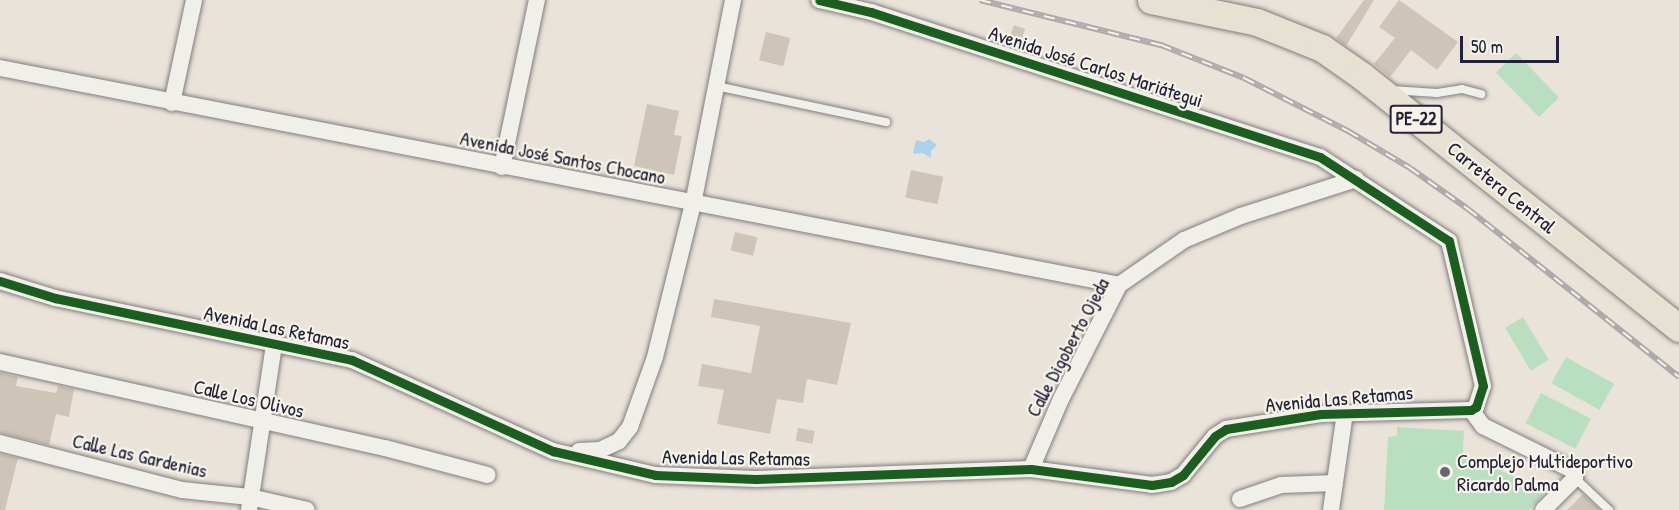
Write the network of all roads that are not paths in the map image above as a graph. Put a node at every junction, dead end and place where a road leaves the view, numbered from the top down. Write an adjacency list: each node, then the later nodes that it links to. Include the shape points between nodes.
1 (194, 0): 11 (street)
2 (537, 0): 13 (street)
3 (733, 0): 8 (street)
4 (819, 0): 14 (street, Avenida José Carlos Mariátegui, via 871,12 1320,157)
5 (1151, 0): 6 (highway, Carretera Central / PE-22)
6 (1219, 6): 9 (highway, Carretera Central / PE-22, via 1322,48)
7 (0, 68): 11 (street, Avenida José Santos Chocano)
8 (716, 86): 12 (lane); 15 (street)
9 (1381, 90): 10 (lane, via 1437,93 1462,89); 18 (highway, Carretera Central / PE-22)
10 (1481, 94)
11 (172, 103): 13 (street, Avenida José Santos Chocano)
12 (886, 122)
13 (502, 167): 15 (street, Avenida José Santos Chocano)
14 (1356, 179): 17 (street, Calle Digoberto Ojeda, via 1241,216 1184,240); 21 (street, Avenida José Carlos Mariátegui, via 1449,241 1483,386)
15 (693, 204): 17 (street, Avenida José Santos Chocano); 25 (street, via 655,357 630,427 620,441 600,450)
16 (0, 281): 19 (street, Avenida Las Retamas, via 55,298)
17 (1119, 285): 26 (street, Calle Digoberto Ojeda, via 1061,399)
18 (1679, 328)
19 (274, 345): 23 (street); 25 (street, Avenida Las Retamas, via 352,360)
20 (0, 362): 23 (street, Calle Los Olivos)
21 (1473, 408): 22 (street, Avenida Las Retamas); 28 (street, via 1483,426 1570,467)
22 (1345, 413): 26 (street, Avenida Las Retamas, via 1226,429 1215,435 1183,475 1170,483 1129,483); 29 (street)
23 (262, 421): 27 (street, Calle Los Olivos); 31 (street)
24 (0, 443): 31 (street, Calle Las Gardenias)
25 (553, 451): 26 (street, Avenida Las Retamas, via 655,475 756,479)
26 (1031, 469)
27 (488, 475)
28 (1575, 478): 34 (street); 35 (lane)
29 (1335, 483): 30 (street, via 1281,486); 33 (street)
30 (1240, 499)
31 (250, 504): 32 (street, Calle Las Gardenias)
32 (307, 510)
33 (1331, 510)
34 (1543, 510)
35 (1609, 510)

